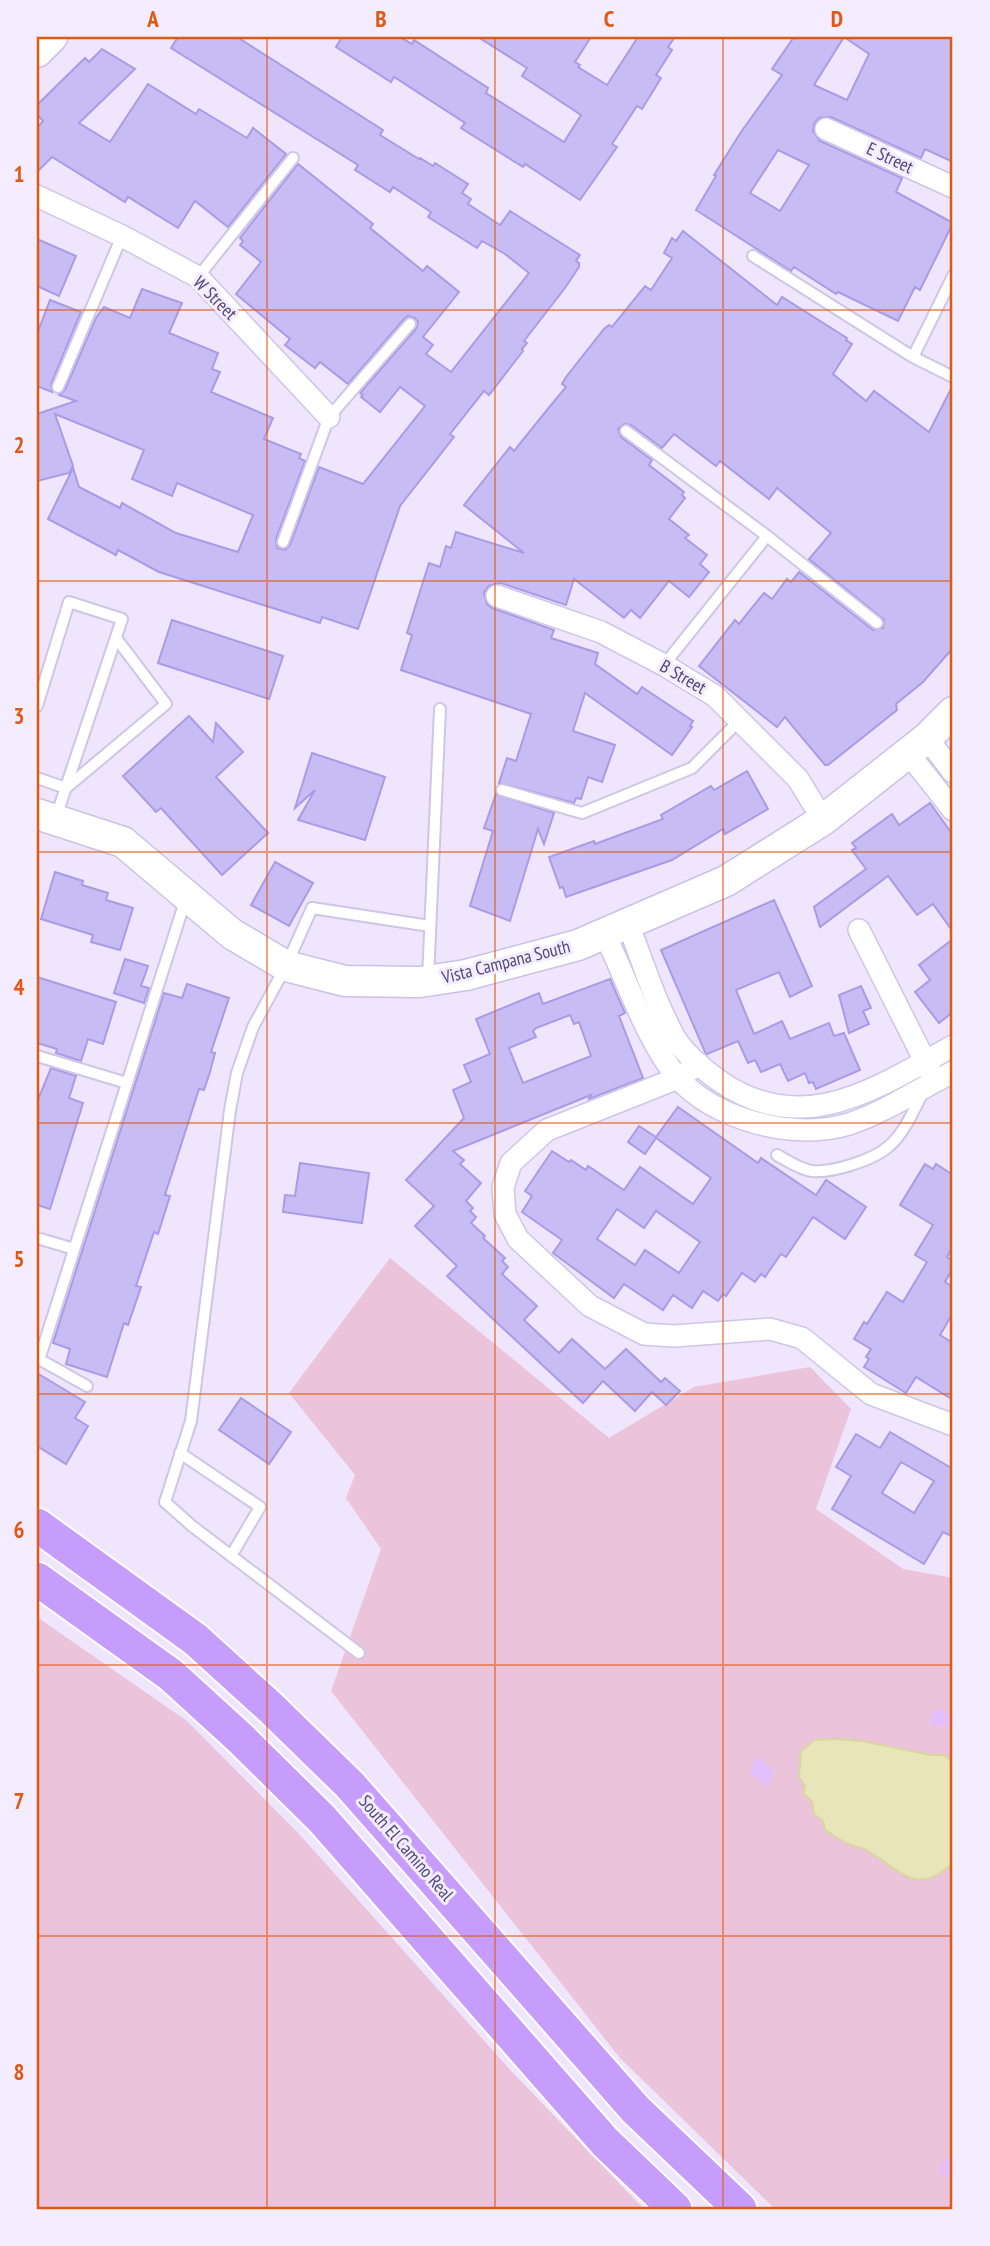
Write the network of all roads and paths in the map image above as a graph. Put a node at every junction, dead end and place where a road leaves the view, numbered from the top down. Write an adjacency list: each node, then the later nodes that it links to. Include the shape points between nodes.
1 (52, 37): 2 (street)
2 (37, 52)
3 (826, 129): 5 (street, E Street)
4 (292, 158): 10 (lane)
5 (953, 187)
6 (37, 196): 7 (street, W Street)
7 (122, 236): 10 (street, W Street); 14 (lane)
8 (753, 256): 12 (lane)
9 (953, 276): 12 (lane)
10 (198, 277): 15 (street, W Street)
11 (410, 324): 15 (lane)
12 (913, 357): 13 (lane)
13 (953, 377)
14 (58, 387)
15 (329, 417): 18 (lane)
16 (626, 431): 17 (lane)
17 (767, 536): 20 (lane); 22 (lane)
18 (283, 542)
19 (497, 596): 22 (street, B Street, via 601,632)
20 (877, 623)
21 (116, 638): 23 (lane, via 122,619 69,602); 30 (lane); 30 (lane, via 166,704)
22 (664, 665): 26 (street, B Street, via 715,696)
23 (37, 706)
24 (440, 709): 36 (lane)
25 (953, 712): 27 (street, Vista Campana South)
26 (739, 721): 31 (lane, via 692,768 582,813); 34 (street, B Street, via 798,779)
27 (917, 746): 28 (street); 32 (street); 34 (street, Vista Campana South)
28 (953, 772)
29 (37, 778): 30 (lane)
30 (66, 788): 33 (lane)
31 (502, 790)
32 (953, 810)
33 (46, 817): 35 (street, Vista Campana South, via 123,842)
34 (823, 821): 37 (street, Vista Campana South, via 726,881)
35 (187, 895): 39 (street, Vista Campana South, via 232,933); 46 (lane)
36 (430, 926): 39 (lane, via 312,908); 40 (lane)
37 (617, 929): 40 (street, Vista Campana South, via 578,945); 43 (street, via 676,1039); 45 (street, via 649,1033)
38 (859, 930): 44 (street)
39 (286, 965): 40 (street, Vista Campana South, via 345,981); 53 (lane, via 253,1027 237,1073 191,1421)
40 (427, 981)
41 (953, 1046): 44 (street)
42 (37, 1056): 46 (lane)
43 (699, 1064): 44 (street, via 736,1092 793,1107 839,1103); 45 (street)
44 (935, 1075): 45 (street, via 884,1109 822,1130 753,1124 704,1099); 47 (lane, via 889,1146 859,1162 813,1171)
45 (678, 1078): 52 (street, via 547,1130 511,1163 503,1187 505,1214 518,1239 590,1306 644,1334 770,1329 802,1338 871,1394)
46 (127, 1083): 49 (lane)
47 (777, 1154)
48 (37, 1238): 49 (lane)
49 (74, 1249): 50 (lane)
50 (38, 1359): 51 (lane)
51 (87, 1386)
52 (953, 1425)
53 (180, 1453): 55 (lane, via 165,1502); 55 (lane, via 260,1507)
54 (37, 1525): 59 (main road, South El Camino Real, via 195,1639 301,1737 350,1785 636,2110)
55 (231, 1556): 57 (lane)
56 (37, 1579): 58 (main road, via 171,1675 240,1738 322,1819 605,2142)
57 (359, 1653)
58 (675, 2209)
59 (740, 2209)

